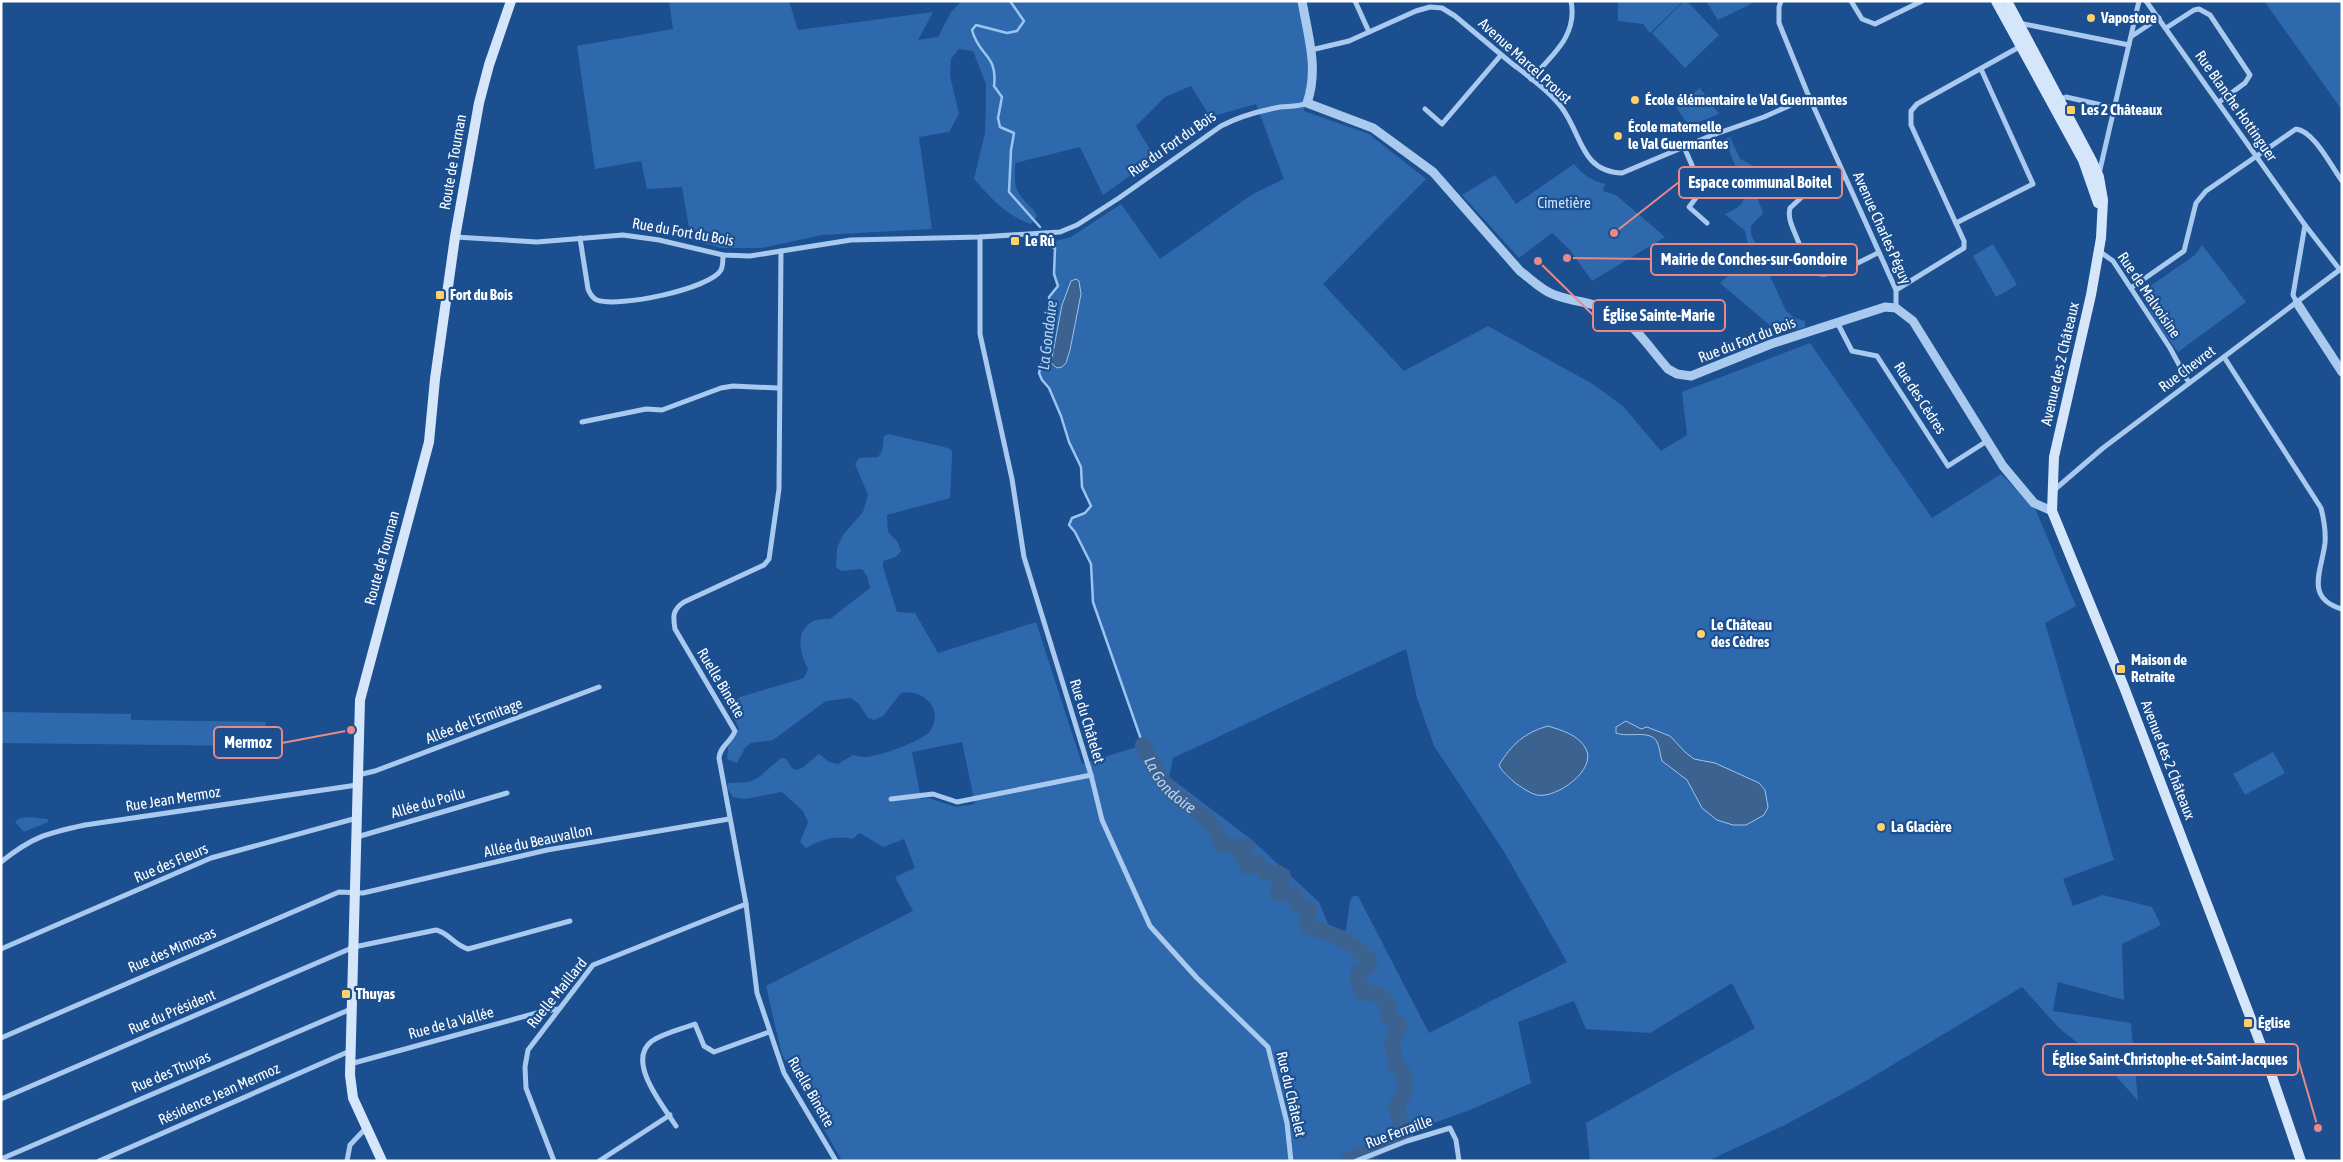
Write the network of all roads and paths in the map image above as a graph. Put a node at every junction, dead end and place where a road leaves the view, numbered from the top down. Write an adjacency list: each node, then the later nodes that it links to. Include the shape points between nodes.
1 (511, 1): 38 (main road, Route de Tournan, via 479,103)
2 (1302, 1): 19 (street)
3 (1354, 1): 15 (street)
4 (1571, 1): 22 (street, via 1573,18 1567,37)
5 (1781, 1): 23 (street, Avenue Charles Péguy, via 1779,23)
6 (1851, 1): 7 (street, via 1862,19 1875,24)
7 (1922, 1)
8 (1996, 1): 18 (main road, Avenue des 2 Châteaux)
9 (2007, 1): 13 (main road, Avenue des 2 Châteaux)
10 (2139, 1): 16 (street)
11 (2146, 1): 12 (street, Rue Blanche Hottinguer)
12 (2158, 18): 14 (street, Rue Blanche Hottinguer); 16 (street)
13 (2019, 23): 17 (street); 26 (main road, Avenue des 2 Châteaux)
14 (2166, 28): 24 (street, Rue Blanche Hottinguer); 24 (street, via 2194,10 2200,9 2210,15 2250,75 2245,83)
15 (1368, 32): 19 (street, Avenue Marcel Proust, via 1349,42); 20 (street, Avenue Marcel Proust, via 1416,11 1442,8)
16 (2131, 36): 17 (street)
17 (2129, 45): 27 (street)
18 (2021, 46): 21 (street); 26 (main road, Avenue des 2 Châteaux)
19 (1311, 50): 25 (street, via 1313,87)
20 (1501, 55): 22 (street, Avenue Marcel Proust); 28 (street, via 1442,124)
21 (1981, 69): 36 (street, via 1917,104 1910,114 1911,125); 36 (street, via 2033,184)
22 (1531, 79): 29 (street, Avenue Marcel Proust, via 1562,108 1589,160 1605,171 1622,173)
23 (1809, 97): 29 (street, Avenue Marcel Proust); 31 (street, Avenue Charles Péguy)
24 (2219, 102): 30 (street, Rue Blanche Hottinguer)
25 (1307, 103): 39 (street, Rue du Fort du Bois, via 1258,111 1221,126 1119,198 1060,232); 50 (street, Rue du Fort du Bois, via 1373,128 1399,146 1433,172 1520,271 1552,295 1596,305 1624,320 1668,369 1677,374 1691,376 1770,344)
26 (2056, 103): 27 (street, via 2066,97); 32 (main road, Avenue des 2 Châteaux); 34 (main road, Avenue des 2 Châteaux, via 2088,171)
27 (2115, 108): 32 (street)
28 (1425, 109)
29 (1684, 147): 35 (street, via 1701,186 1700,194 1689,207)
30 (2256, 156): 33 (street, via 2296,129 2303,130); 37 (street, Rue Blanche Hottinguer); 46 (street, via 2206,191 2196,203 2184,251)
31 (1845, 177): 43 (street, Avenue Charles Péguy); 43 (street, via 1804,195 1790,208 1790,221 1807,261 1814,271 1830,275)
32 (2099, 177): 34 (main road, Avenue des 2 Châteaux)
33 (2342, 181)
34 (2102, 218): 42 (main road, Avenue des 2 Châteaux)
35 (1707, 223)
36 (1956, 224): 47 (street, via 1964,248)
37 (2305, 225): 45 (street, Rue Blanche Hottinguer); 48 (street, via 2293,295)
38 (455, 237): 40 (street, Rue du Fort du Bois, via 537,242); 62 (main road, Route de Tournan, via 429,442 360,700)
39 (980, 237): 41 (street, Rue du Fort du Bois, via 851,240); 61 (street, Rue du Châtelet, via 980,334 1012,479 1024,557)
40 (580, 238): 44 (street, Rue du Fort du Bois, via 641,236); 44 (street, via 588,289 598,301 628,302 675,293 715,276 722,269)
41 (781, 251): 44 (street, Rue du Fort du Bois, via 750,256); 54 (street, Ruelle Binette)
42 (2099, 251): 46 (street, Rue de Malvoisine, via 2113,261); 57 (main road, Avenue des 2 Châteaux, via 2054,457)
43 (1878, 253): 47 (street, Avenue Charles Péguy)
44 (723, 255)
45 (2341, 269): 48 (street, Rue Chevret)
46 (2131, 288): 53 (street, Rue de Malvoisine)
47 (1896, 290): 49 (street, Avenue Charles Péguy)
48 (2296, 303): 51 (street, Rue Chevret); 52 (street)
49 (1896, 308): 50 (street, Rue du Fort du Bois, via 1885,307); 56 (street, Avenue Charles Péguy, via 1913,321)
50 (1837, 322): 56 (street, Rue des Cèdres, via 1852,350 1878,356 1948,466)
51 (2224, 357): 53 (street, Rue Chevret); 59 (street, via 2321,508 2326,533 2317,584 2324,599 2332,606)
52 (2342, 372)
53 (2189, 383): 57 (street, Rue Chevret)
54 (778, 388): 55 (street, via 721,388 662,410); 66 (street, Ruelle Binette, via 779,489 769,559 764,565 677,606 673,616 675,629 735,731 719,751 718,758)
55 (582, 422)
56 (1987, 442): 58 (street, Avenue Charles Péguy, via 2034,503)
57 (2052, 491): 58 (main road, Avenue des 2 Châteaux)
58 (2052, 511): 94 (main road, Avenue des 2 Châteaux, via 2124,687)
59 (2342, 608)
60 (599, 687): 62 (street, Allée de l'Ermitage)
61 (1091, 775): 64 (street, via 958,802 933,794); 91 (street, Rue du Châtelet, via 1104,825 1150,926 1268,1048 1287,1123)
62 (357, 780): 65 (main road, Route de Tournan); 68 (street, Rue Jean Mermoz, via 62,830 24,844)
63 (506, 793): 67 (street, Allée du Poilu)
64 (891, 798)
65 (358, 818): 67 (main road, Route de Tournan); 73 (street, Rue des Fleurs, via 211,858)
66 (729, 819): 69 (street, Allée du Beauvallon, via 547,850); 70 (street, Ruelle Binette)
67 (357, 837): 69 (main road, Route de Tournan)
68 (1, 862)
69 (355, 892): 72 (main road, Route de Tournan); 77 (street, Rue des Mimosas, via 338,892)
70 (746, 904): 75 (street, Ruelle Maillard, via 593,965); 76 (street, Ruelle Binette, via 757,993)
71 (570, 921): 72 (street, Rue du Président, via 468,948 459,947 444,932 436,930)
72 (354, 948): 74 (main road, Route de Tournan); 80 (street, Rue du Président)
73 (1, 949)
74 (351, 1009): 78 (main road, Route de Tournan); 84 (street, Rue des Thuyas)
75 (559, 1009): 79 (street, Rue de la Vallée, via 544,1010); 88 (street, Ruelle Maillard, via 528,1050 525,1067 526,1088)
76 (769, 1032): 81 (street, via 714,1052 704,1046 695,1024 652,1041 644,1050 645,1077); 90 (street, Ruelle Binette, via 784,1073)
77 (1, 1038)
78 (350, 1051): 79 (main road, Route de Tournan); 85 (street, Résidence Jean Mermoz)
79 (350, 1064): 83 (main road, Route de Tournan, via 353,1098)
80 (1, 1099)
81 (670, 1116): 82 (street); 89 (street)
82 (676, 1126)
83 (366, 1128): 86 (street, via 350,1145); 87 (main road, Route de Tournan)
84 (1, 1159)
85 (99, 1161)
86 (347, 1161)
87 (382, 1161)
88 (554, 1161)
89 (599, 1161)
90 (836, 1161)
91 (1291, 1161)
92 (1356, 1161): 93 (street, Rue Ferraille, via 1450,1128 1456,1140)
93 (1459, 1161)
94 (2301, 1161)

